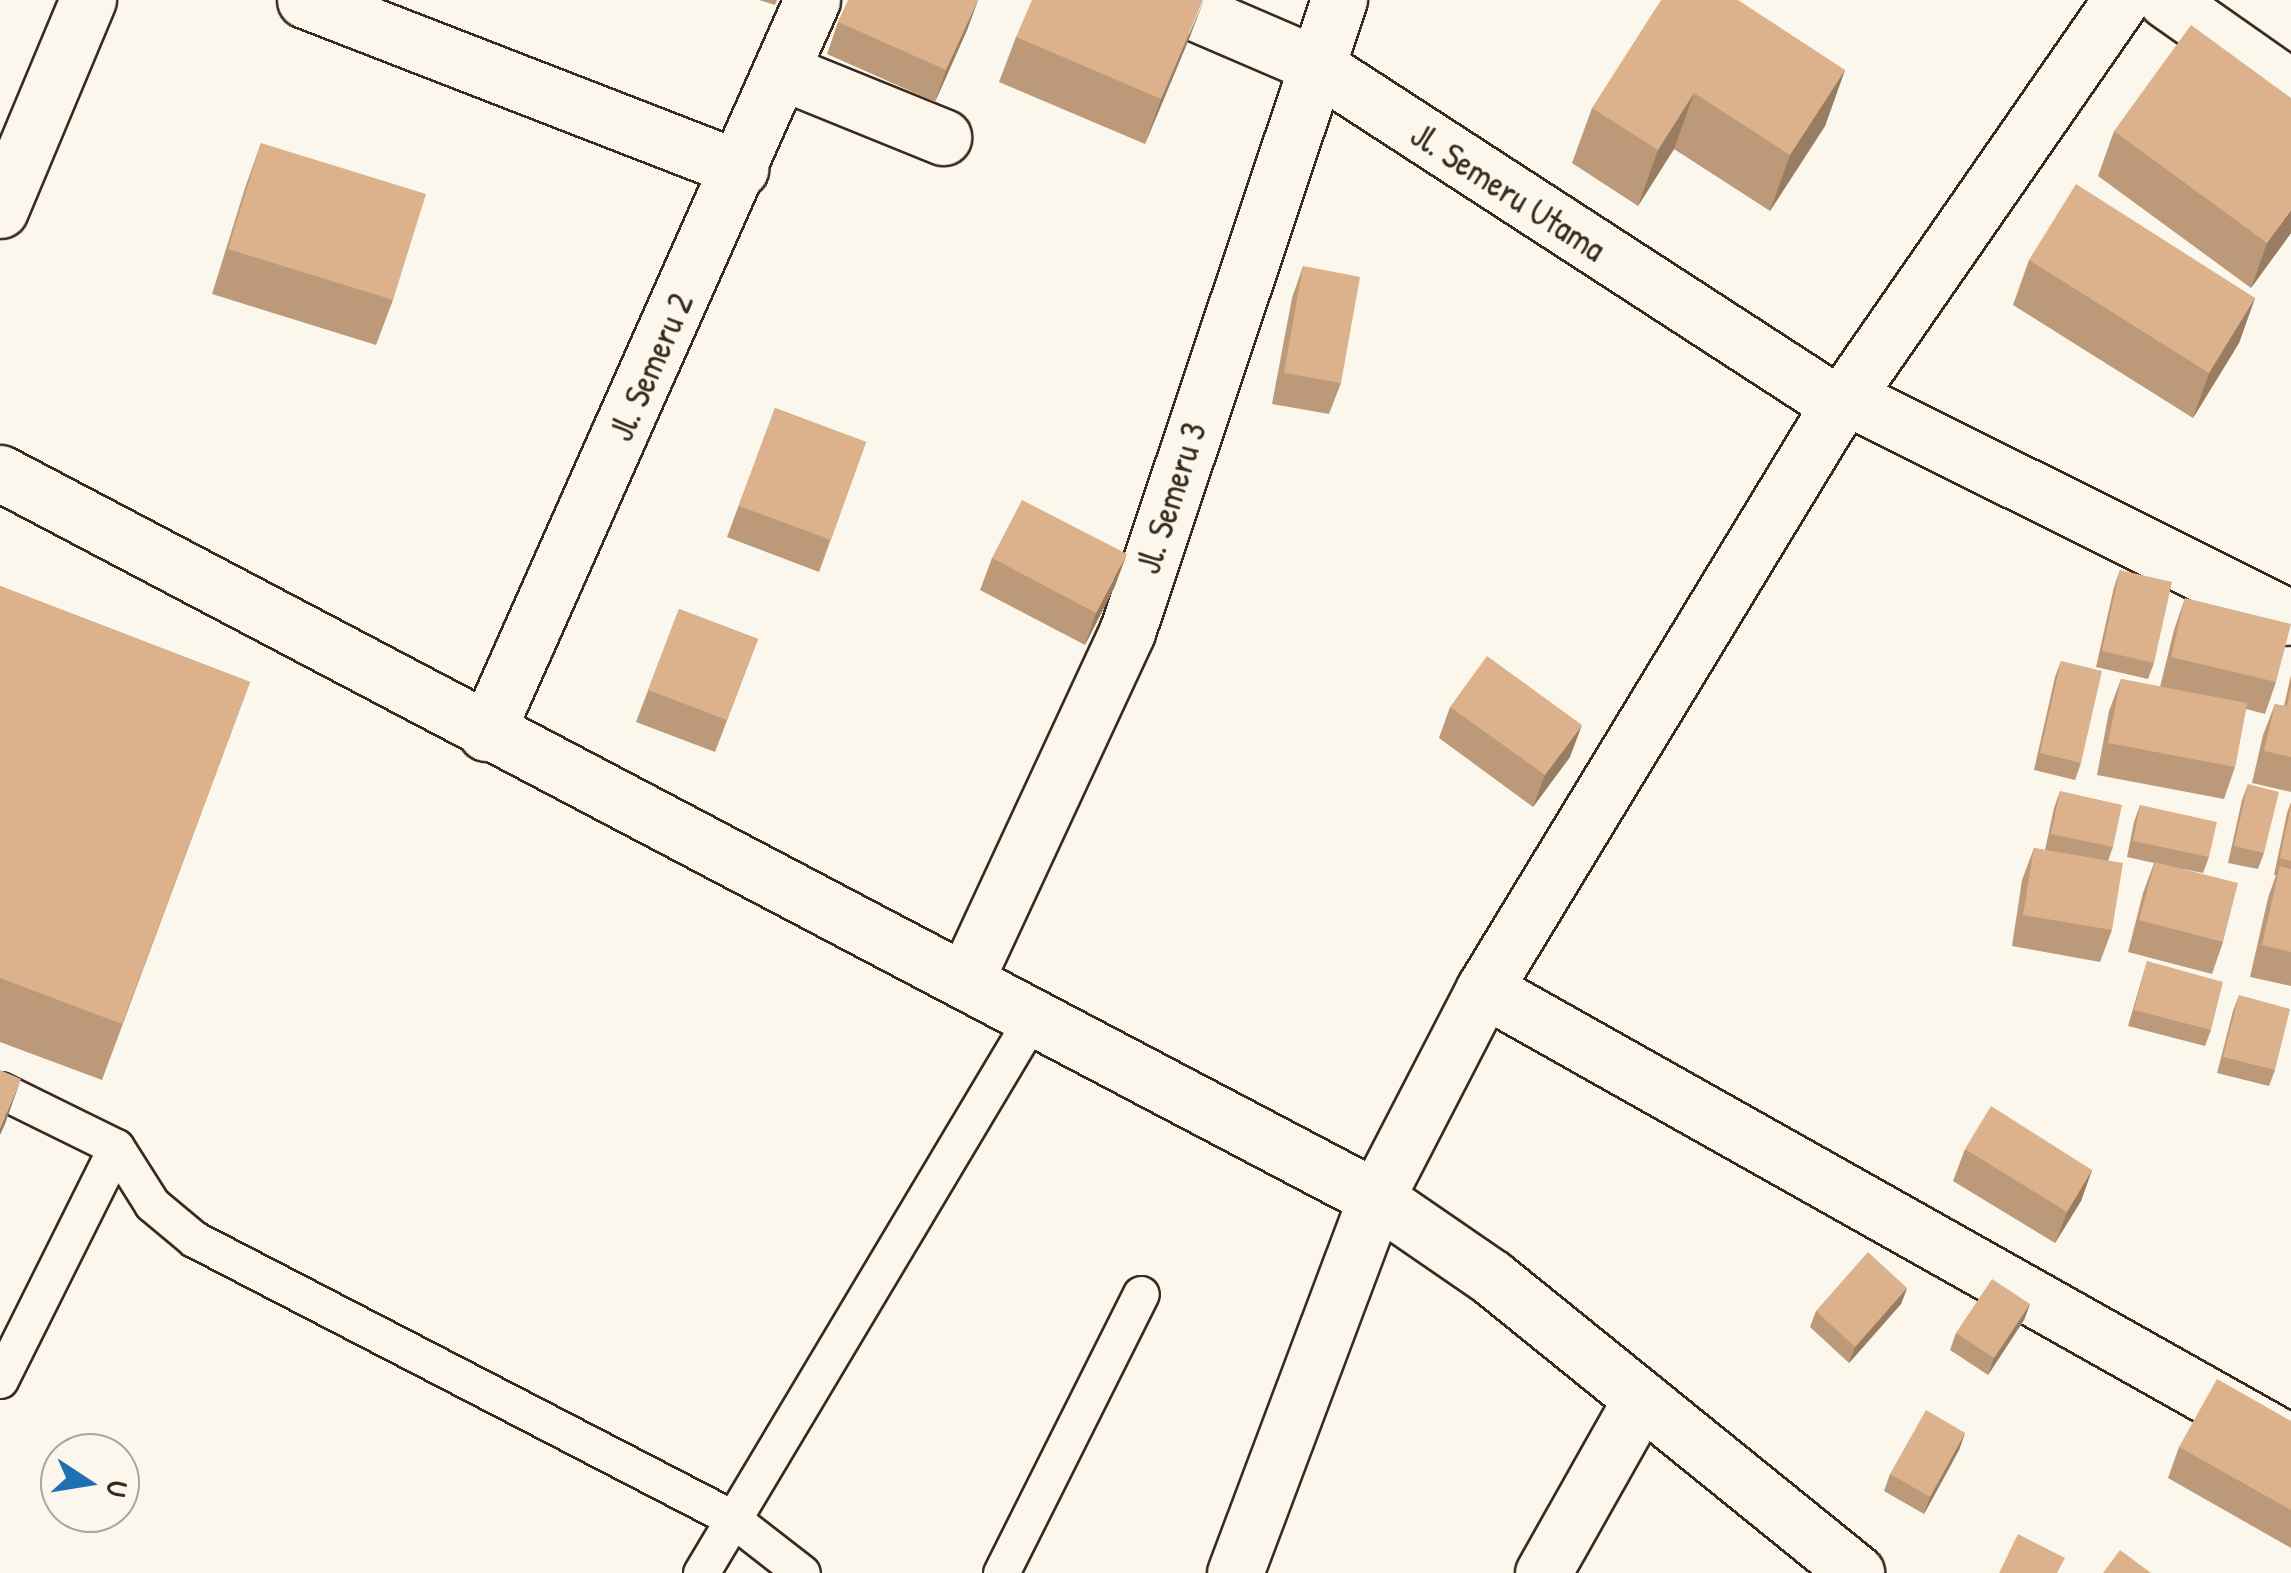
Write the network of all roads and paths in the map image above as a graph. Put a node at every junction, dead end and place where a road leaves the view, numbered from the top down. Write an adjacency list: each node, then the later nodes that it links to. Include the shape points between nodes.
1 (88, 0): 13 (street)
2 (305, 0): 12 (street)
3 (812, 0): 9 (street, Jl. Semeru 2)
4 (1166, 0): 8 (street, Jl. Semeru Utama)
5 (1339, 0): 8 (street, Jl. Semeru 3)
6 (2121, 0): 14 (street)
7 (2166, 0): 10 (street)
8 (1312, 63): 14 (street, Jl. Semeru Utama); 18 (street, Jl. Semeru 3, via 1126,632)
9 (783, 72): 11 (street); 12 (street, Jl. Semeru 2)
10 (2291, 88)
11 (943, 138)
12 (740, 169): 17 (street, Jl. Semeru 2)
13 (0, 210)
14 (1842, 400): 16 (street, Jl. Semeru Utama); 19 (street)
15 (0, 473): 17 (street)
16 (2288, 617)
17 (486, 733): 18 (street)
18 (965, 981): 20 (street)
19 (1484, 989): 23 (street); 27 (street)
20 (1033, 1017): 23 (street); 28 (lane)
21 (0, 1090): 22 (lane)
22 (116, 1148): 25 (lane); 28 (lane, via 152,1204 194,1239)
23 (1376, 1198): 26 (street); 32 (street)
24 (1141, 1294): 31 (lane)
25 (0, 1380)
26 (1641, 1399): 33 (street); 34 (street)
27 (2291, 1443)
28 (730, 1517): 29 (lane); 30 (lane)
29 (701, 1573)
30 (802, 1573)
31 (1001, 1573)
32 (1236, 1573)
33 (1543, 1573)
34 (1856, 1573)

